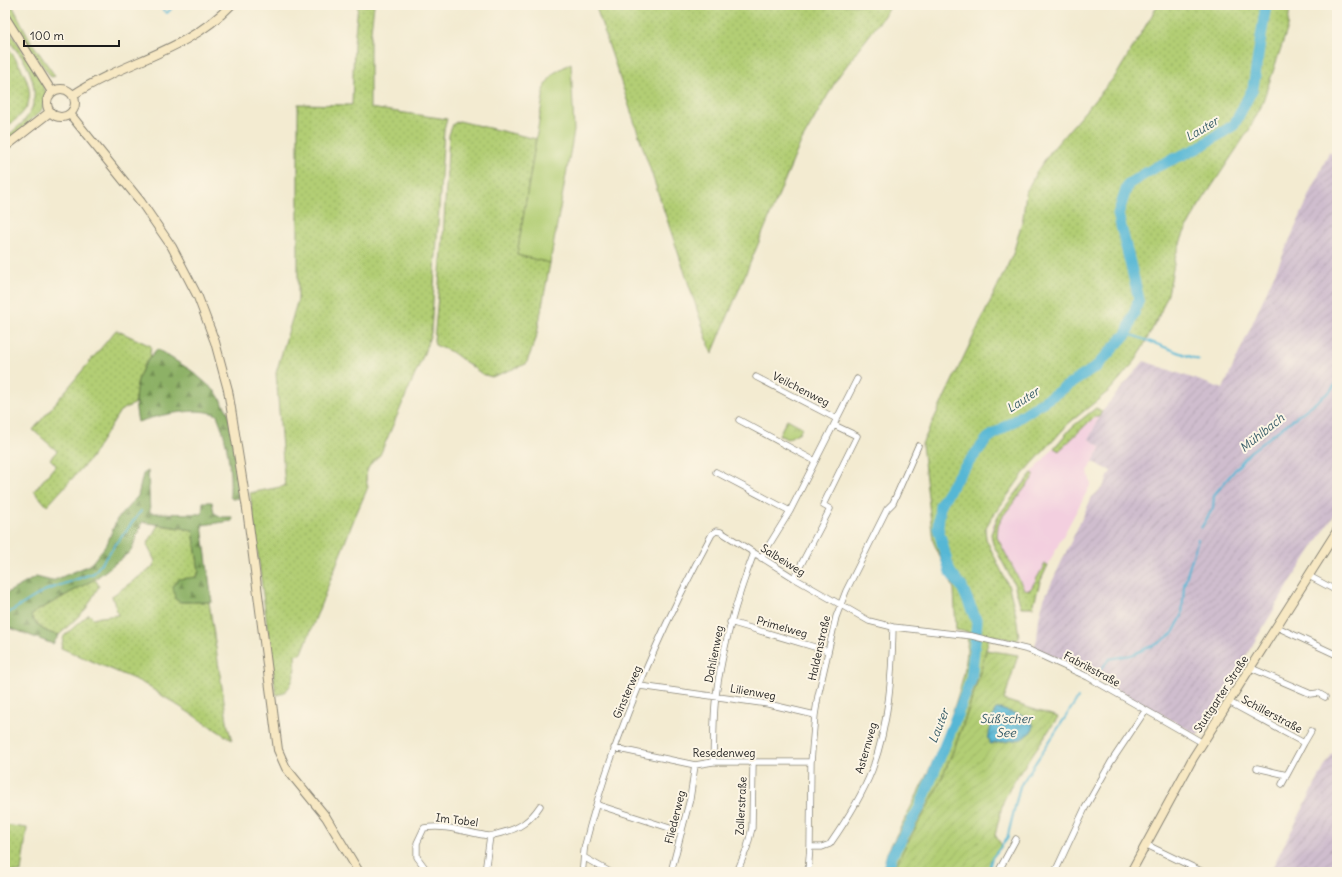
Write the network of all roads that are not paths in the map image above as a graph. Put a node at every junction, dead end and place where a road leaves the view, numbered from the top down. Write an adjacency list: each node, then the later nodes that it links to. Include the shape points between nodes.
1 (231, 5): 4 (street, via 204,28 177,45)
2 (5, 17): 3 (street)
3 (52, 92): 4 (street, via 64,89); 5 (street, via 46,101)
4 (73, 95): 6 (street, via 74,108)
5 (50, 112): 6 (street, via 60,117); 7 (street)
6 (70, 114): 57 (street, via 141,202 172,246 210,326 228,390 247,508 278,750 286,768 326,818)
7 (5, 147)
8 (756, 377): 10 (street, Veilchenweg)
9 (857, 379): 10 (street, Veilchenweg)
10 (837, 419): 12 (street, Veilchenweg)
11 (739, 420): 14 (street)
12 (834, 425): 14 (street, Veilchenweg); 22 (street, via 857,436 823,505 830,509)
13 (918, 446): 24 (street, Haldenstraße)
14 (815, 461): 16 (street, Veilchenweg)
15 (716, 472): 16 (street)
16 (790, 511): 20 (street, Veilchenweg)
17 (716, 531): 19 (street, Salbeiweg, via 722,532); 31 (street, Ginsterweg, via 691,572)
18 (1337, 531): 21 (street, Stuttgarter Straße)
19 (754, 554): 20 (street, Salbeiweg); 25 (street, Dahlienweg)
20 (762, 558): 22 (street, Salbeiweg)
21 (1308, 576): 23 (street); 26 (street, Stuttgarter Straße)
22 (794, 578): 24 (street, Salbeiweg)
23 (1337, 591)
24 (840, 606): 27 (street, via 869,621); 28 (street, Haldenstraße)
25 (730, 622): 28 (street, Primelweg); 32 (street, Dahlienweg)
26 (1277, 627): 29 (street); 30 (street, Stuttgarter Straße)
27 (893, 628): 35 (street, Fabrikstraße, via 963,635 1023,648 1088,677); 54 (street, Asternweg, via 889,698 881,741 872,769 862,793 830,844)
28 (828, 651): 36 (street, Haldenstraße)
29 (1337, 655)
30 (1251, 668): 33 (street, via 1311,694 1318,693); 34 (street, Stuttgarter Straße)
31 (640, 686): 32 (street, Lilienweg); 40 (street, Ginsterweg)
32 (716, 696): 36 (street, Lilienweg, via 768,704); 41 (street, Dahlienweg)
33 (1325, 697)
34 (1229, 702): 38 (street, Stuttgarter Straße); 39 (street, Schillerstraße)
35 (1145, 711): 38 (street, Fabrikstraße); 66 (street, via 1111,762 1085,808)
36 (814, 715): 42 (street, Haldenstraße)
37 (1311, 731): 39 (street, Schillerstraße)
38 (1203, 743): 53 (street, Stuttgarter Straße)
39 (1304, 743): 46 (street, Schillerstraße)
40 (614, 748): 44 (street, Resedenweg); 48 (street, Ginsterweg)
41 (713, 762): 43 (street, Resedenweg); 44 (street, Resedenweg)
42 (811, 762): 43 (street, Resedenweg); 54 (street, Haldenstraße)
43 (753, 763): 63 (street, Zollerstraße, via 752,828)
44 (695, 765): 50 (street, Fliederweg)
45 (1257, 768): 46 (street)
46 (1287, 775): 47 (street, Schillerstraße)
47 (1282, 784)
48 (598, 805): 50 (street); 55 (street, Ginsterweg, via 585,847)
49 (540, 806): 51 (street, Im Tobel, via 531,819 522,826)
50 (682, 832): 62 (street, Fliederweg)
51 (490, 836): 58 (street, Im Tobel, via 436,826 424,828 417,842 417,857); 59 (street, Im Tobel)
52 (1016, 839): 65 (street)
53 (1147, 844): 67 (street, Stuttgarter Straße); 68 (street)
54 (810, 847): 64 (street, Haldenstraße)
55 (585, 858): 56 (street); 60 (street, Ginsterweg)
56 (602, 870): 61 (street)
57 (359, 872)
58 (428, 872)
59 (485, 872)
60 (582, 872)
61 (610, 872)
62 (671, 872)
63 (737, 872)
64 (808, 872)
65 (998, 872)
66 (1055, 872)
67 (1131, 872)
68 (1203, 872)

